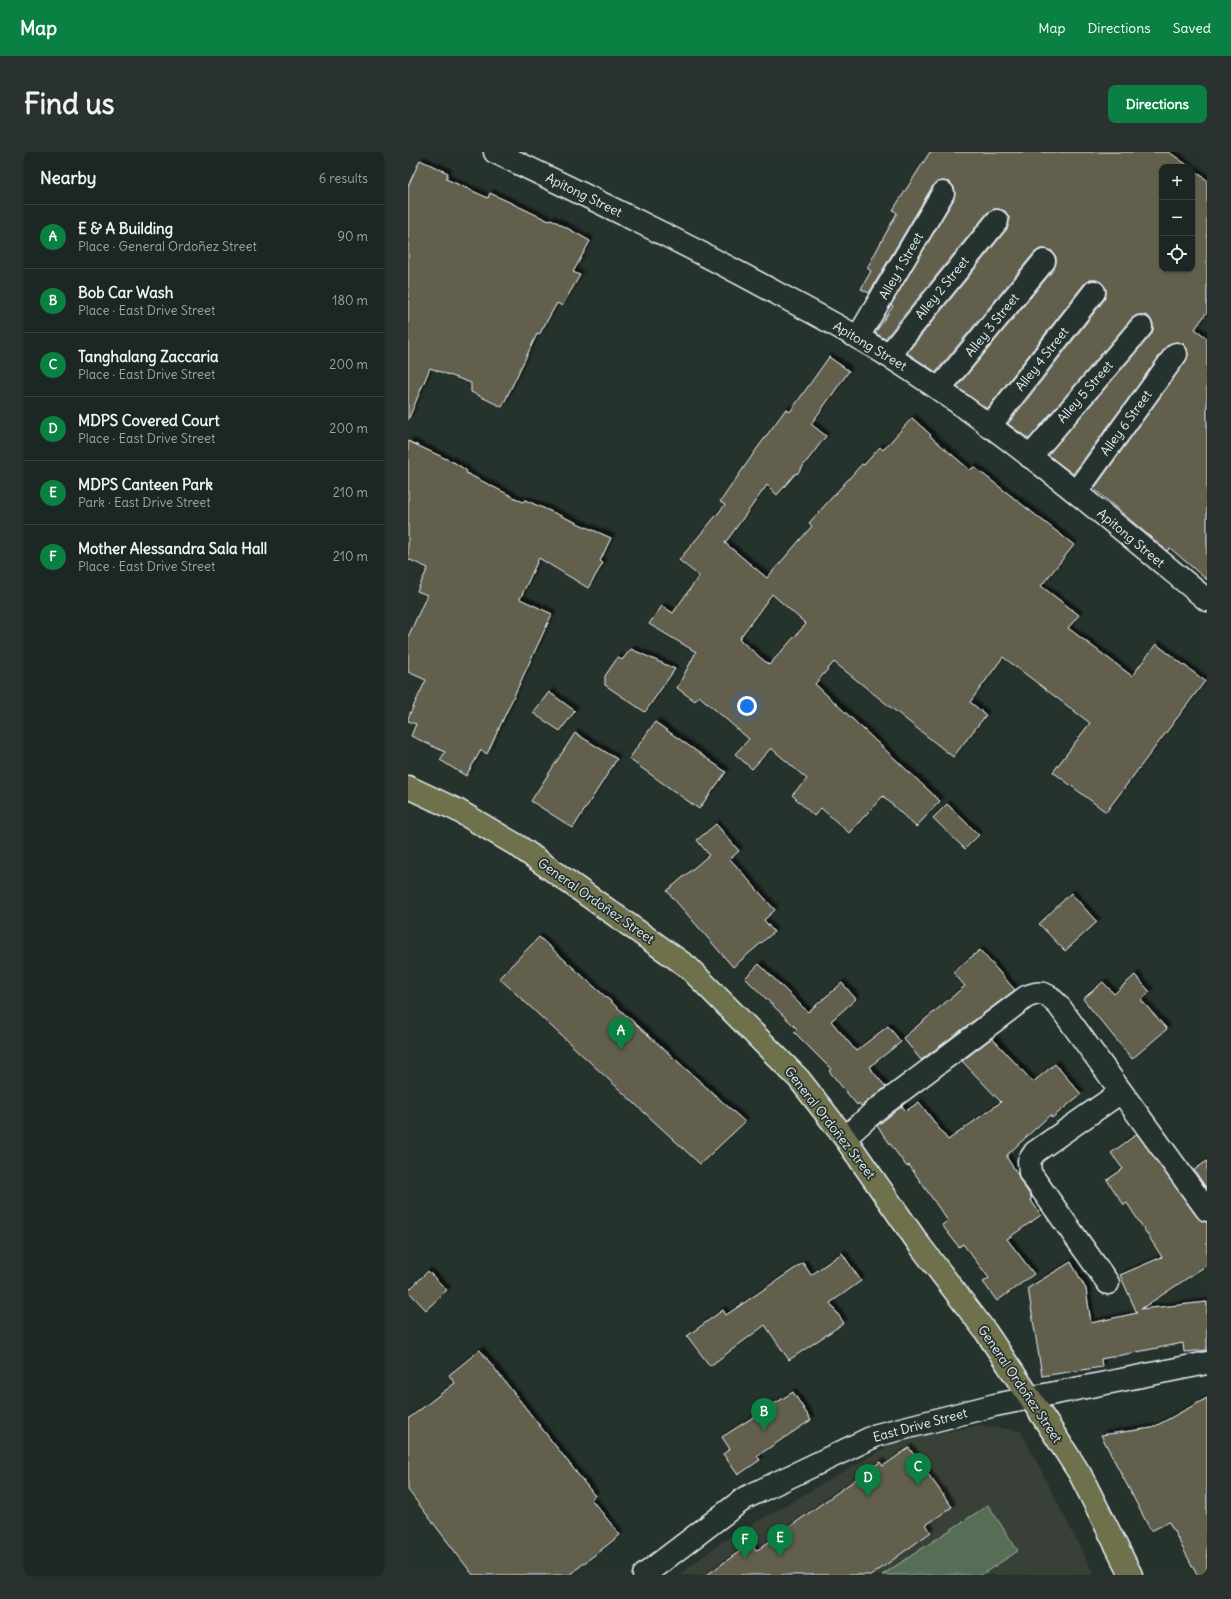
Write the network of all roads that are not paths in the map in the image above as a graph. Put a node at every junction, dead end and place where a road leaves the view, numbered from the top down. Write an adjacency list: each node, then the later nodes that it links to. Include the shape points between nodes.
1 (495, 152): 7 (street, Apitong Street, via 723,263)
2 (943, 194): 7 (street, Alley 1 Street)
3 (997, 221): 9 (street, Alley 2 Street)
4 (1044, 261): 10 (street, Alley 3 Street)
5 (1094, 292): 11 (street, Alley 4 Street)
6 (1141, 327): 12 (street, Alley 5 Street)
7 (858, 337): 9 (street, Apitong Street)
8 (1176, 354): 13 (street, Alley 6 Street)
9 (888, 356): 10 (street, Apitong Street)
10 (939, 389): 11 (street, Apitong Street)
11 (989, 427): 12 (street, Apitong Street)
12 (1030, 457): 13 (street, Apitong Street)
13 (1076, 492): 14 (street, Apitong Street)
14 (1207, 600)
15 (408, 787): 17 (main road, General Ordoñez Street, via 457,810 518,846 688,966 799,1079)
16 (1121, 1092): 17 (street, via 1059,1006 1048,995 1039,992 1019,1002 876,1110); 18 (street); 19 (street, via 1035,1152 1029,1161 1030,1173)
17 (845, 1138): 21 (main road, General Ordoñez Street, via 921,1247 986,1332)
18 (1207, 1210)
19 (1108, 1283)
20 (1207, 1363): 21 (street, East Drive Street)
21 (1030, 1398): 22 (street, East Drive Street, via 877,1435 745,1498); 23 (main road, General Ordoñez Street, via 1080,1474)
22 (644, 1575)
23 (1131, 1575)

